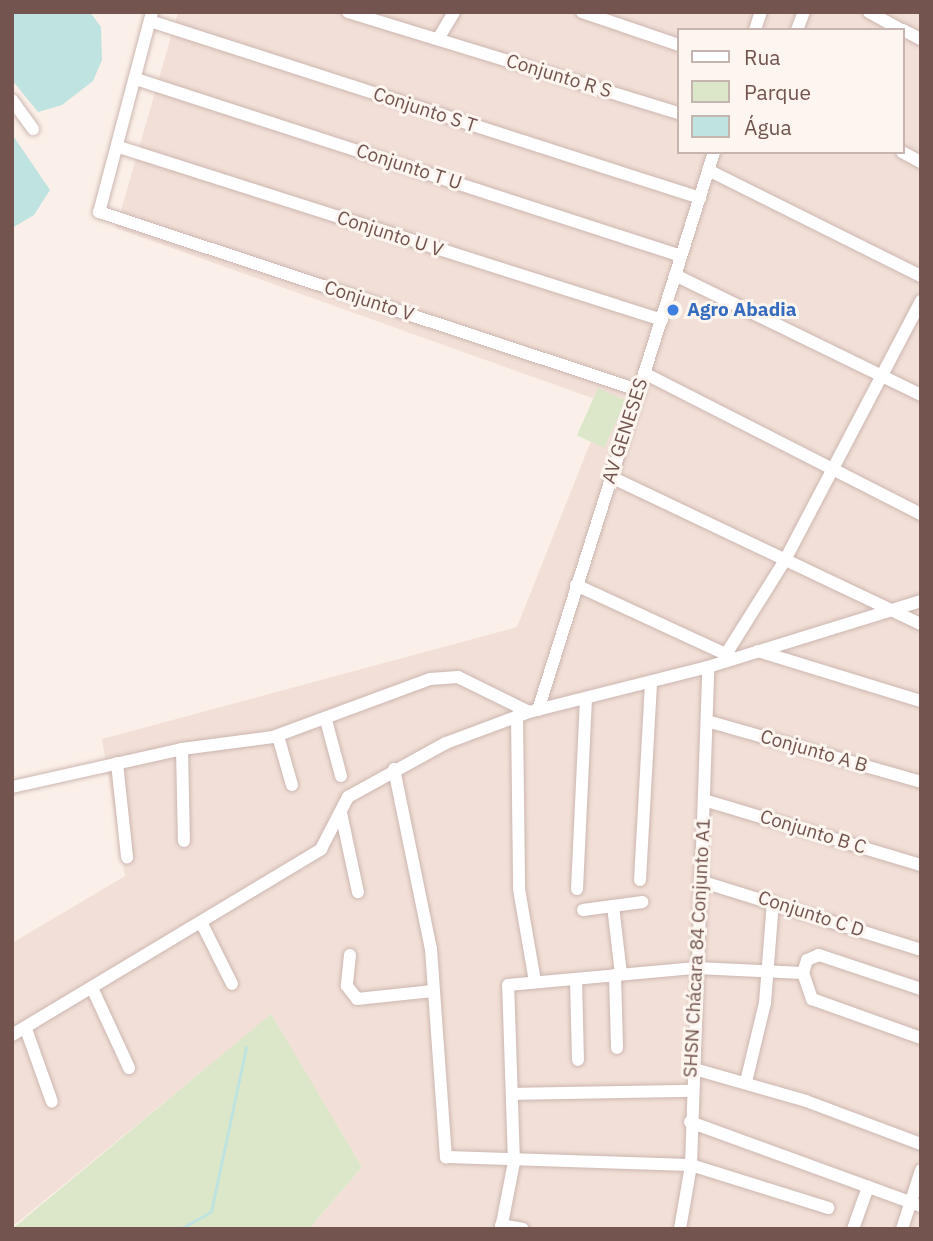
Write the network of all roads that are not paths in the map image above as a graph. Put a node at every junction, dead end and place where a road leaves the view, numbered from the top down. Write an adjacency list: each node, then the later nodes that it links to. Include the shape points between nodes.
1 (348, 12): 7 (street, Conjunto R S)
2 (454, 12): 7 (street)
3 (582, 12): 8 (street)
4 (869, 12): 6 (street)
5 (151, 17): 9 (street); 18 (street, Conjunto S T)
6 (903, 28)
7 (438, 39): 11 (street, Conjunto R S)
8 (678, 46)
9 (136, 79): 13 (street); 19 (street, Conjunto T U)
10 (12, 100): 12 (street)
11 (678, 113)
12 (33, 129)
13 (120, 147): 23 (street, Conjunto U V); 26 (street, Conjunto V, via 99,212)
14 (713, 154): 17 (street, AV GENESES)
15 (905, 154): 16 (street)
16 (921, 162)
17 (708, 170): 18 (street, AV GENESES); 21 (street)
18 (700, 198): 19 (street, AV GENESES)
19 (681, 256): 20 (street, AV GENESES)
20 (675, 275): 23 (street, AV GENESES); 25 (street)
21 (921, 276)
22 (921, 301): 25 (street)
23 (662, 320): 24 (street, AV GENESES)
24 (644, 373): 26 (street, AV GENESES); 28 (street)
25 (882, 374): 27 (street); 28 (street)
26 (638, 390): 29 (street, AV GENESES)
27 (921, 395)
28 (834, 467): 30 (street); 31 (street)
29 (611, 477): 31 (street); 32 (street, AV GENESES)
30 (921, 514)
31 (785, 561): 34 (street); 37 (street)
32 (576, 585): 37 (street); 42 (street, AV GENESES)
33 (921, 601): 34 (street)
34 (886, 613): 35 (street); 36 (street)
35 (921, 624)
36 (758, 651): 37 (street); 41 (street)
37 (730, 655): 38 (street)
38 (708, 667): 39 (street); 44 (street, SHSN Chácara 84 Conjunto A1)
39 (651, 682): 40 (street); 58 (street)
40 (586, 700): 42 (street); 60 (street)
41 (921, 701)
42 (528, 713): 43 (street, via 448,677); 48 (street); 74 (street, AV GENESES, via 519,889)
43 (326, 720): 45 (street); 49 (street)
44 (707, 721): 50 (street, Conjunto A B); 53 (street, SHSN Chácara 84 Conjunto A1)
45 (278, 736): 46 (street); 51 (street)
46 (182, 749): 47 (street); 55 (street)
47 (117, 763): 52 (street); 56 (street)
48 (394, 769): 54 (street); 78 (street, via 419,869)
49 (341, 776)
50 (921, 782)
51 (292, 785)
52 (12, 787)
53 (704, 800): 57 (street, Conjunto B C); 59 (street, SHSN Chácara 84 Conjunto A1)
54 (340, 809): 61 (street); 66 (street, via 333,836 321,849)
55 (184, 841)
56 (127, 857)
57 (921, 865)
58 (640, 880)
59 (700, 881): 63 (street, Conjunto C D); 69 (street, SHSN Chácara 84 Conjunto A1)
60 (577, 889)
61 (358, 892)
62 (642, 902): 64 (street)
63 (773, 902): 67 (street, Conjunto C D); 70 (street)
64 (613, 906): 65 (street); 72 (street)
65 (583, 910)
66 (202, 924): 75 (street); 77 (street)
67 (921, 950)
68 (350, 956): 78 (street, via 347,986 356,999)
69 (696, 968): 70 (street); 72 (street); 85 (street, SHSN Chácara 84 Conjunto A1)
70 (766, 971): 71 (street); 86 (street, via 761,1024)
71 (803, 973): 76 (street, via 807,960 819,955); 81 (street, via 813,999)
72 (618, 975): 73 (street); 82 (street)
73 (576, 979): 74 (street); 83 (street)
74 (535, 982): 88 (street, via 508,985)
75 (232, 984)
76 (921, 989)
77 (93, 990): 79 (street); 84 (street)
78 (433, 991): 92 (street, via 446,1157)
79 (26, 1029): 80 (street); 89 (street)
80 (12, 1035)
81 (921, 1038)
82 (617, 1048)
83 (578, 1060)
84 (129, 1068)
85 (691, 1069): 86 (street); 87 (street, SHSN Chácara 84 Conjunto A1)
86 (746, 1082): 91 (street)
87 (689, 1091): 88 (street); 90 (street, SHSN Chácara 84 Conjunto A1)
88 (512, 1094): 92 (street)
89 (52, 1102)
90 (690, 1122): 93 (street, SHSN Chácara 84 Conjunto A1); 95 (street)
91 (921, 1144)
92 (514, 1161): 93 (street); 98 (street)
93 (691, 1165): 97 (street); 100 (street, SHSN Chácara 84 Conjunto A1)
94 (921, 1170): 96 (street)
95 (868, 1186): 96 (street); 101 (street)
96 (916, 1204): 102 (street)
97 (828, 1208)
98 (501, 1227): 99 (street)
99 (523, 1229)
100 (680, 1229)
101 (853, 1229)
102 (902, 1229)

